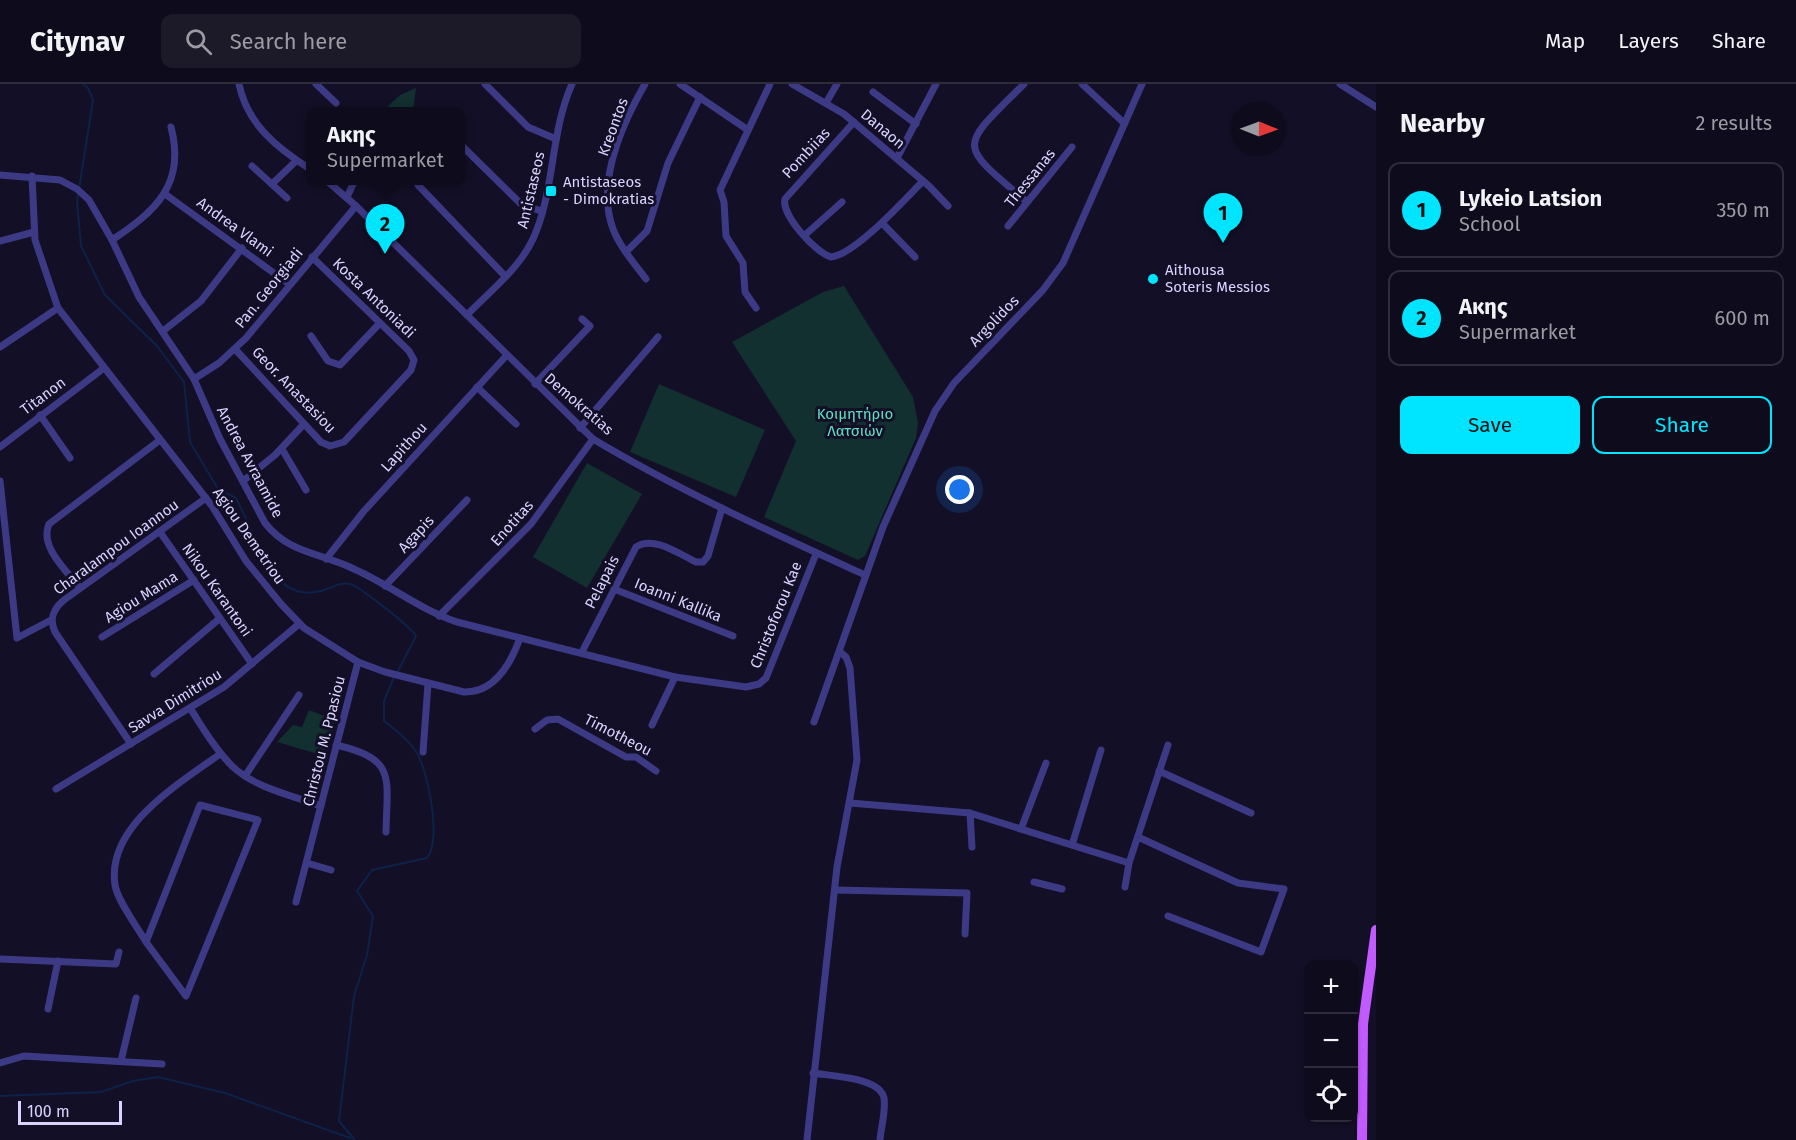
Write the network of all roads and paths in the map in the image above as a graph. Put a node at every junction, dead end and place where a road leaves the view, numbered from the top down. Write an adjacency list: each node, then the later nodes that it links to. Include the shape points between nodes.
1 (239, 84): 29 (street, via 256,123)
2 (316, 84): 17 (street)
3 (485, 84): 25 (street, via 528,127)
4 (572, 84): 25 (street, Antistaseos)
5 (645, 84): 54 (street, Kreontos, via 622,130 611,177 610,219)
6 (680, 84): 16 (street)
7 (770, 84): 24 (street)
8 (792, 84): 18 (street, Danaon)
9 (837, 84): 18 (street)
10 (936, 84): 22 (street)
11 (1024, 84): 43 (street, via 976,132 973,145 983,165)
12 (1082, 84): 21 (street)
13 (1142, 84): 21 (street, Argolidos)
14 (1340, 84): 19 (street)
15 (873, 92): 22 (street)
16 (700, 97): 24 (street); 54 (street, via 668,163 647,231)
17 (336, 104)
18 (826, 104): 20 (street, Danaon)
19 (1376, 107)
20 (854, 123): 28 (street, Danaon); 50 (street, Pombiias, via 785,199 788,217)
21 (1124, 123): 94 (street, Argolidos, via 1063,263 938,405)
22 (916, 124): 28 (street)
23 (171, 127): 39 (street, via 175,159)
24 (748, 130): 61 (street, via 720,190 726,236 742,263 745,292)
25 (556, 139): 46 (street, Antistaseos)
26 (1072, 147): 43 (street, Thessanas)
27 (465, 149): 46 (street, via 521,204)
28 (897, 158): 34 (street, Danaon)
29 (296, 160): 31 (street); 35 (street)
30 (252, 166): 35 (street)
31 (306, 166)
32 (0, 175): 33 (street, Andrea Avraamide)
33 (32, 176): 49 (street, Agiou Demetriou); 51 (street, Andrea Avraamide, via 55,179 82,193 96,209)
34 (923, 181): 45 (street, Danaon); 47 (street)
35 (272, 184): 41 (street)
36 (333, 185): 40 (street, Demokratias)
37 (353, 185): 40 (street)
38 (418, 185): 57 (street)
39 (165, 194): 51 (street, via 147,214); 53 (street, Andrea Vlami)
40 (347, 197): 44 (street, Demokratias)
41 (287, 198)
42 (842, 202): 50 (street)
43 (1028, 202): 48 (street, Thessanas)
44 (356, 206): 55 (street, Pan. Georgiadi); 62 (street, Demokratias)
45 (948, 206)
46 (542, 211): 57 (street, Antistaseos, via 531,243)
47 (882, 222): 50 (street, Pombiias, via 843,253 831,257); 56 (street)
48 (1008, 226)
49 (34, 232): 52 (street); 60 (street, Agiou Demetriou)
50 (805, 235)
51 (112, 240): 65 (street, Andrea Avraamide, via 139,297)
52 (0, 241)
53 (242, 248): 59 (street, Andrea Vlami); 65 (street, via 201,301)
54 (626, 252): 58 (street, Kreontos)
55 (312, 257): 59 (street, Pan. Georgiadi); 64 (street, Kosta Antoniadi)
56 (915, 257)
57 (505, 276): 62 (street, Antistaseos)
58 (645, 279)
59 (290, 284): 69 (street, Pan. Georgiadi)
60 (58, 308): 68 (street); 71 (street, Agiou Demetriou)
61 (756, 308)
62 (467, 315): 70 (street, Demokratias)
63 (582, 319): 73 (street, via 590,326)
64 (380, 323): 66 (street, via 339,365 328,361); 81 (street, Kosta Antoniadi, via 408,348 414,360 409,372 344,442)
65 (163, 331): 72 (street, Andrea Avraamide)
66 (311, 336)
67 (658, 337): 78 (street)
68 (0, 347)
69 (235, 349): 72 (street, Pan. Georgiadi); 76 (street, Geor. Anastasiou)
70 (506, 356): 73 (street, Demokratias); 74 (street, Lapithou)
71 (104, 368): 75 (street, Titanon); 80 (street, Agiou Demetriou)
72 (194, 379): 86 (street, Andrea Avraamide)
73 (535, 384): 78 (street, Demokratias)
74 (477, 387): 77 (street); 93 (street, Lapithou, via 364,511)
75 (40, 415): 82 (street, Titanon); 84 (street)
76 (304, 424): 81 (street, Geor. Anastasiou, via 323,443); 83 (street)
77 (516, 424)
78 (580, 428): 79 (street, Demokratias)
79 (593, 439): 90 (street, Demokratias, via 639,467); 99 (street, Enotitas, via 531,524)
80 (160, 440): 88 (street, Agiou Demetriou); 97 (street, via 53,519 46,533 49,547)
81 (335, 446)
82 (0, 447)
83 (282, 449): 86 (street); 87 (street)
84 (70, 458)
85 (0, 481): 101 (street, via 17,638)
86 (243, 481): 93 (street, Andrea Avraamide, via 274,533 300,551)
87 (306, 490)
88 (206, 498): 91 (street, Charalampou Ioannou); 102 (street, Agiou Demetriou, via 246,561)
89 (467, 500): 96 (street, Agapis)
90 (723, 508): 92 (street, Demokratias); 98 (street, Pelapais, via 703,562 644,542 633,550)
91 (160, 532): 95 (street, Nikou Karantoni); 97 (street, Charalampou Ioannou)
92 (816, 554): 94 (street, Demokratias); 111 (street, Christoforou Kae, via 763,682 741,687)
93 (326, 559): 96 (street, Andrea Avraamide)
94 (865, 575): 107 (street, Argolidos)
95 (194, 580): 100 (street, Nikou Karantoni); 104 (street, Agiou Mama)
96 (385, 586): 99 (street, Andrea Avraamide)
97 (80, 588): 101 (street, Charalampou Ioannou, via 58,606)
98 (614, 589): 103 (street, Ioanni Kallika); 106 (street, Pelapais)
99 (439, 616): 105 (street, Andrea Avraamide)
100 (219, 619): 109 (street, Nikou Karantoni); 110 (street)
101 (51, 620): 118 (street, via 55,632)
102 (299, 624): 108 (street, Agiou Demetriou); 109 (street, Savva Dimitriou)
103 (733, 636)
104 (102, 637)
105 (520, 638): 106 (street, Andrea Avraamide); 112 (street, Agiou Demetriou, via 507,666 496,680 480,690 464,692)
106 (582, 652): 111 (street, Christoforou Kae)
107 (840, 652): 115 (street, Argolidos); 129 (street, via 849,664 858,744)
108 (358, 662): 112 (street, Agiou Demetriou); 119 (street, Christou M. Ppasiou)
109 (252, 664): 114 (street, Savva Dimitriou)
110 (154, 674)
111 (675, 678): 116 (street, Timotheou)
112 (428, 684): 122 (street)
113 (299, 695): 127 (street)
114 (190, 708): 118 (street, Savva Dimitriou); 123 (street)
115 (813, 722)
116 (652, 725)
117 (535, 729): 125 (street, Timotheou, via 547,720 558,719)
118 (130, 744): 128 (street, Savva Dimitriou)
119 (336, 745): 130 (street, Christou M. Ppasiou); 134 (street, via 367,754 381,766 386,785)
120 (1168, 745): 126 (street)
121 (1101, 750): 136 (street)
122 (423, 752)
123 (220, 754): 127 (street); 149 (street, via 168,791 129,830 116,857 115,886)
124 (1046, 764): 133 (street)
125 (656, 771)
126 (1159, 771): 132 (street); 135 (street)
127 (245, 776): 130 (street)
128 (56, 789)
129 (850, 803): 131 (street); 144 (street)
130 (321, 806): 138 (street, Christou M. Ppasiou)
131 (970, 813): 133 (street); 137 (street)
132 (1251, 813)
133 (1021, 829): 136 (street)
134 (386, 832)
135 (1138, 837): 139 (street); 146 (street, via 1238,883 1284,890 1261,952)
136 (1071, 845): 139 (street)
137 (972, 847)
138 (306, 863): 140 (street); 145 (street, Christou M. Ppasiou)
139 (1130, 863): 142 (street)
140 (331, 870)
141 (1034, 882): 143 (street)
142 (1125, 887)
143 (1062, 889)
144 (835, 890): 148 (street, via 967,893); 158 (street)
145 (296, 902)
146 (1168, 916)
147 (1376, 930): 161 (main road, via 1362,1023)
148 (965, 934)
149 (146, 942): 149 (street, via 200,806 258,820 186,996)
150 (119, 952): 152 (street, via 116,963)
151 (0, 959): 152 (street)
152 (58, 961): 154 (street)
153 (136, 998): 155 (street)
154 (48, 1009)
155 (121, 1061): 156 (street, via 24,1056); 157 (street)
156 (0, 1063)
157 (162, 1064)
158 (813, 1073): 159 (street); 160 (street, via 870,1082 879,1088 884,1097)
159 (807, 1140)
160 (880, 1140)
161 (1364, 1140)

